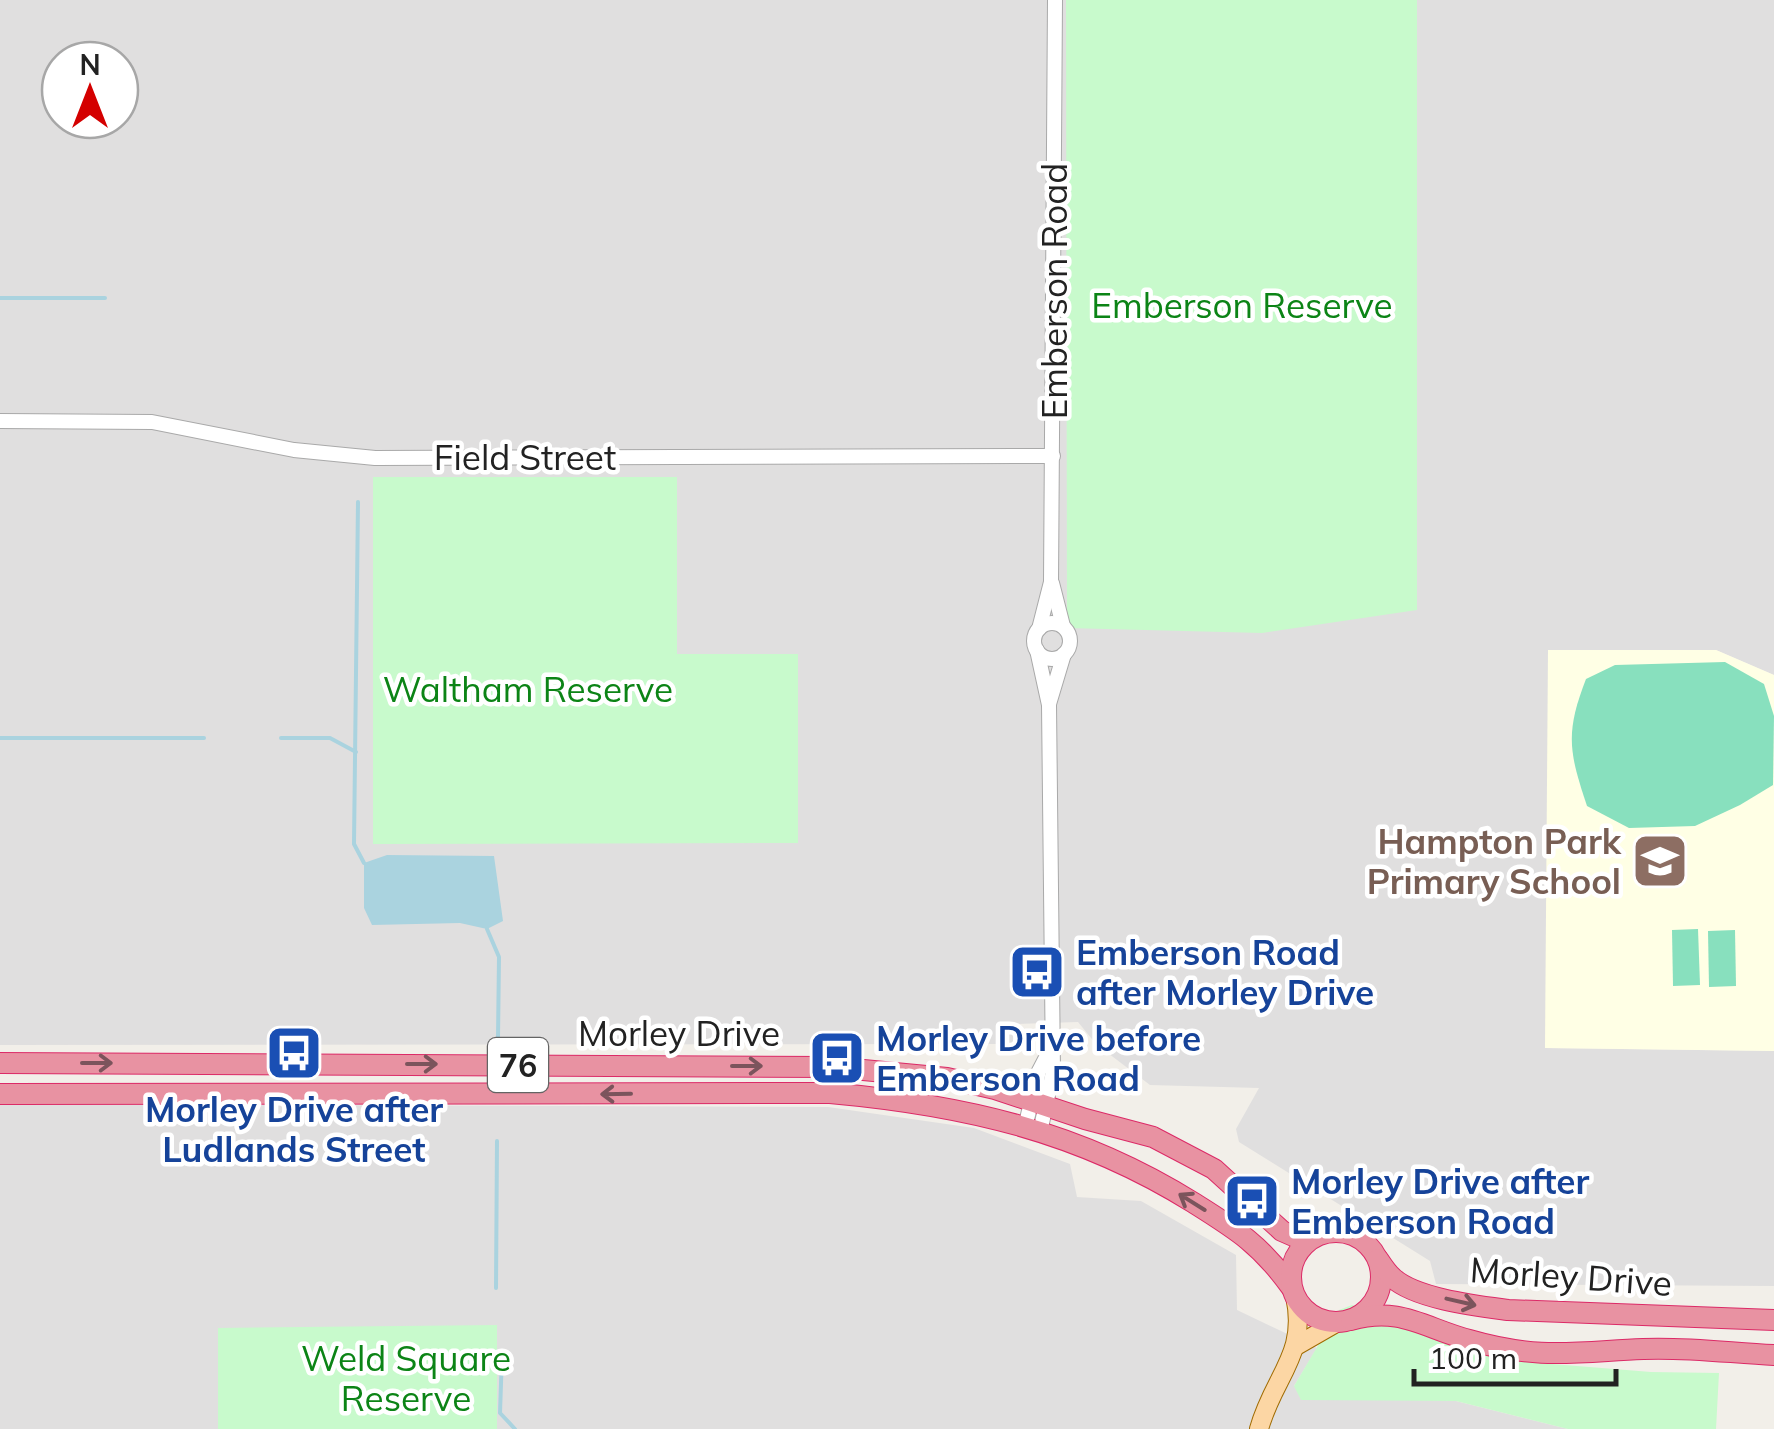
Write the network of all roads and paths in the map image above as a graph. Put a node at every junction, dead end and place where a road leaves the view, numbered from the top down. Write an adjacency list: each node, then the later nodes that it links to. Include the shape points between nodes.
1 (1055, 0): 3 (street, Emberson Road)
2 (0, 421): 3 (street, Field Street, via 152,422 374,458)
3 (1053, 456): 4 (street, Emberson Road)
4 (1051, 582): 5 (street, Emberson Road); 6 (street, Emberson Road)
5 (1063, 626): 6 (street); 8 (street, via 1070,641)
6 (1039, 628): 7 (street)
7 (1037, 650): 8 (street, via 1052,658); 9 (street)
8 (1064, 654): 9 (street)
9 (1049, 705): 12 (street, via 1051,1047 1039,1070)
10 (0, 1063): 12 (highway, Morley Drive / 76, one-way to 12, via 832,1067 947,1078)
11 (0, 1094): 13 (highway, Morley Drive / 76, one-way to 11, via 950,1107 830,1093)
12 (1040, 1103): 13 (street); 14 (highway, Morley Drive / 76, via 1183,1150 1282,1231)
13 (1033, 1129): 16 (highway, Morley Drive / 76, one-way to 13, via 1256,1244 1148,1174)
14 (1315, 1236): 15 (highway, via 1358,1238); 16 (highway, via 1294,1257)
15 (1378, 1259): 17 (highway, Morley Drive, one-way to 17, via 1405,1286 1479,1306); 18 (highway, via 1374,1302)
16 (1293, 1292): 18 (highway, via 1307,1313); 19 (main road)
17 (1774, 1318)
18 (1343, 1322): 19 (main road); 20 (highway, Morley Drive, via 1405,1316 1522,1353)
19 (1296, 1346): 21 (main road)
20 (1774, 1355)
21 (1259, 1429)

